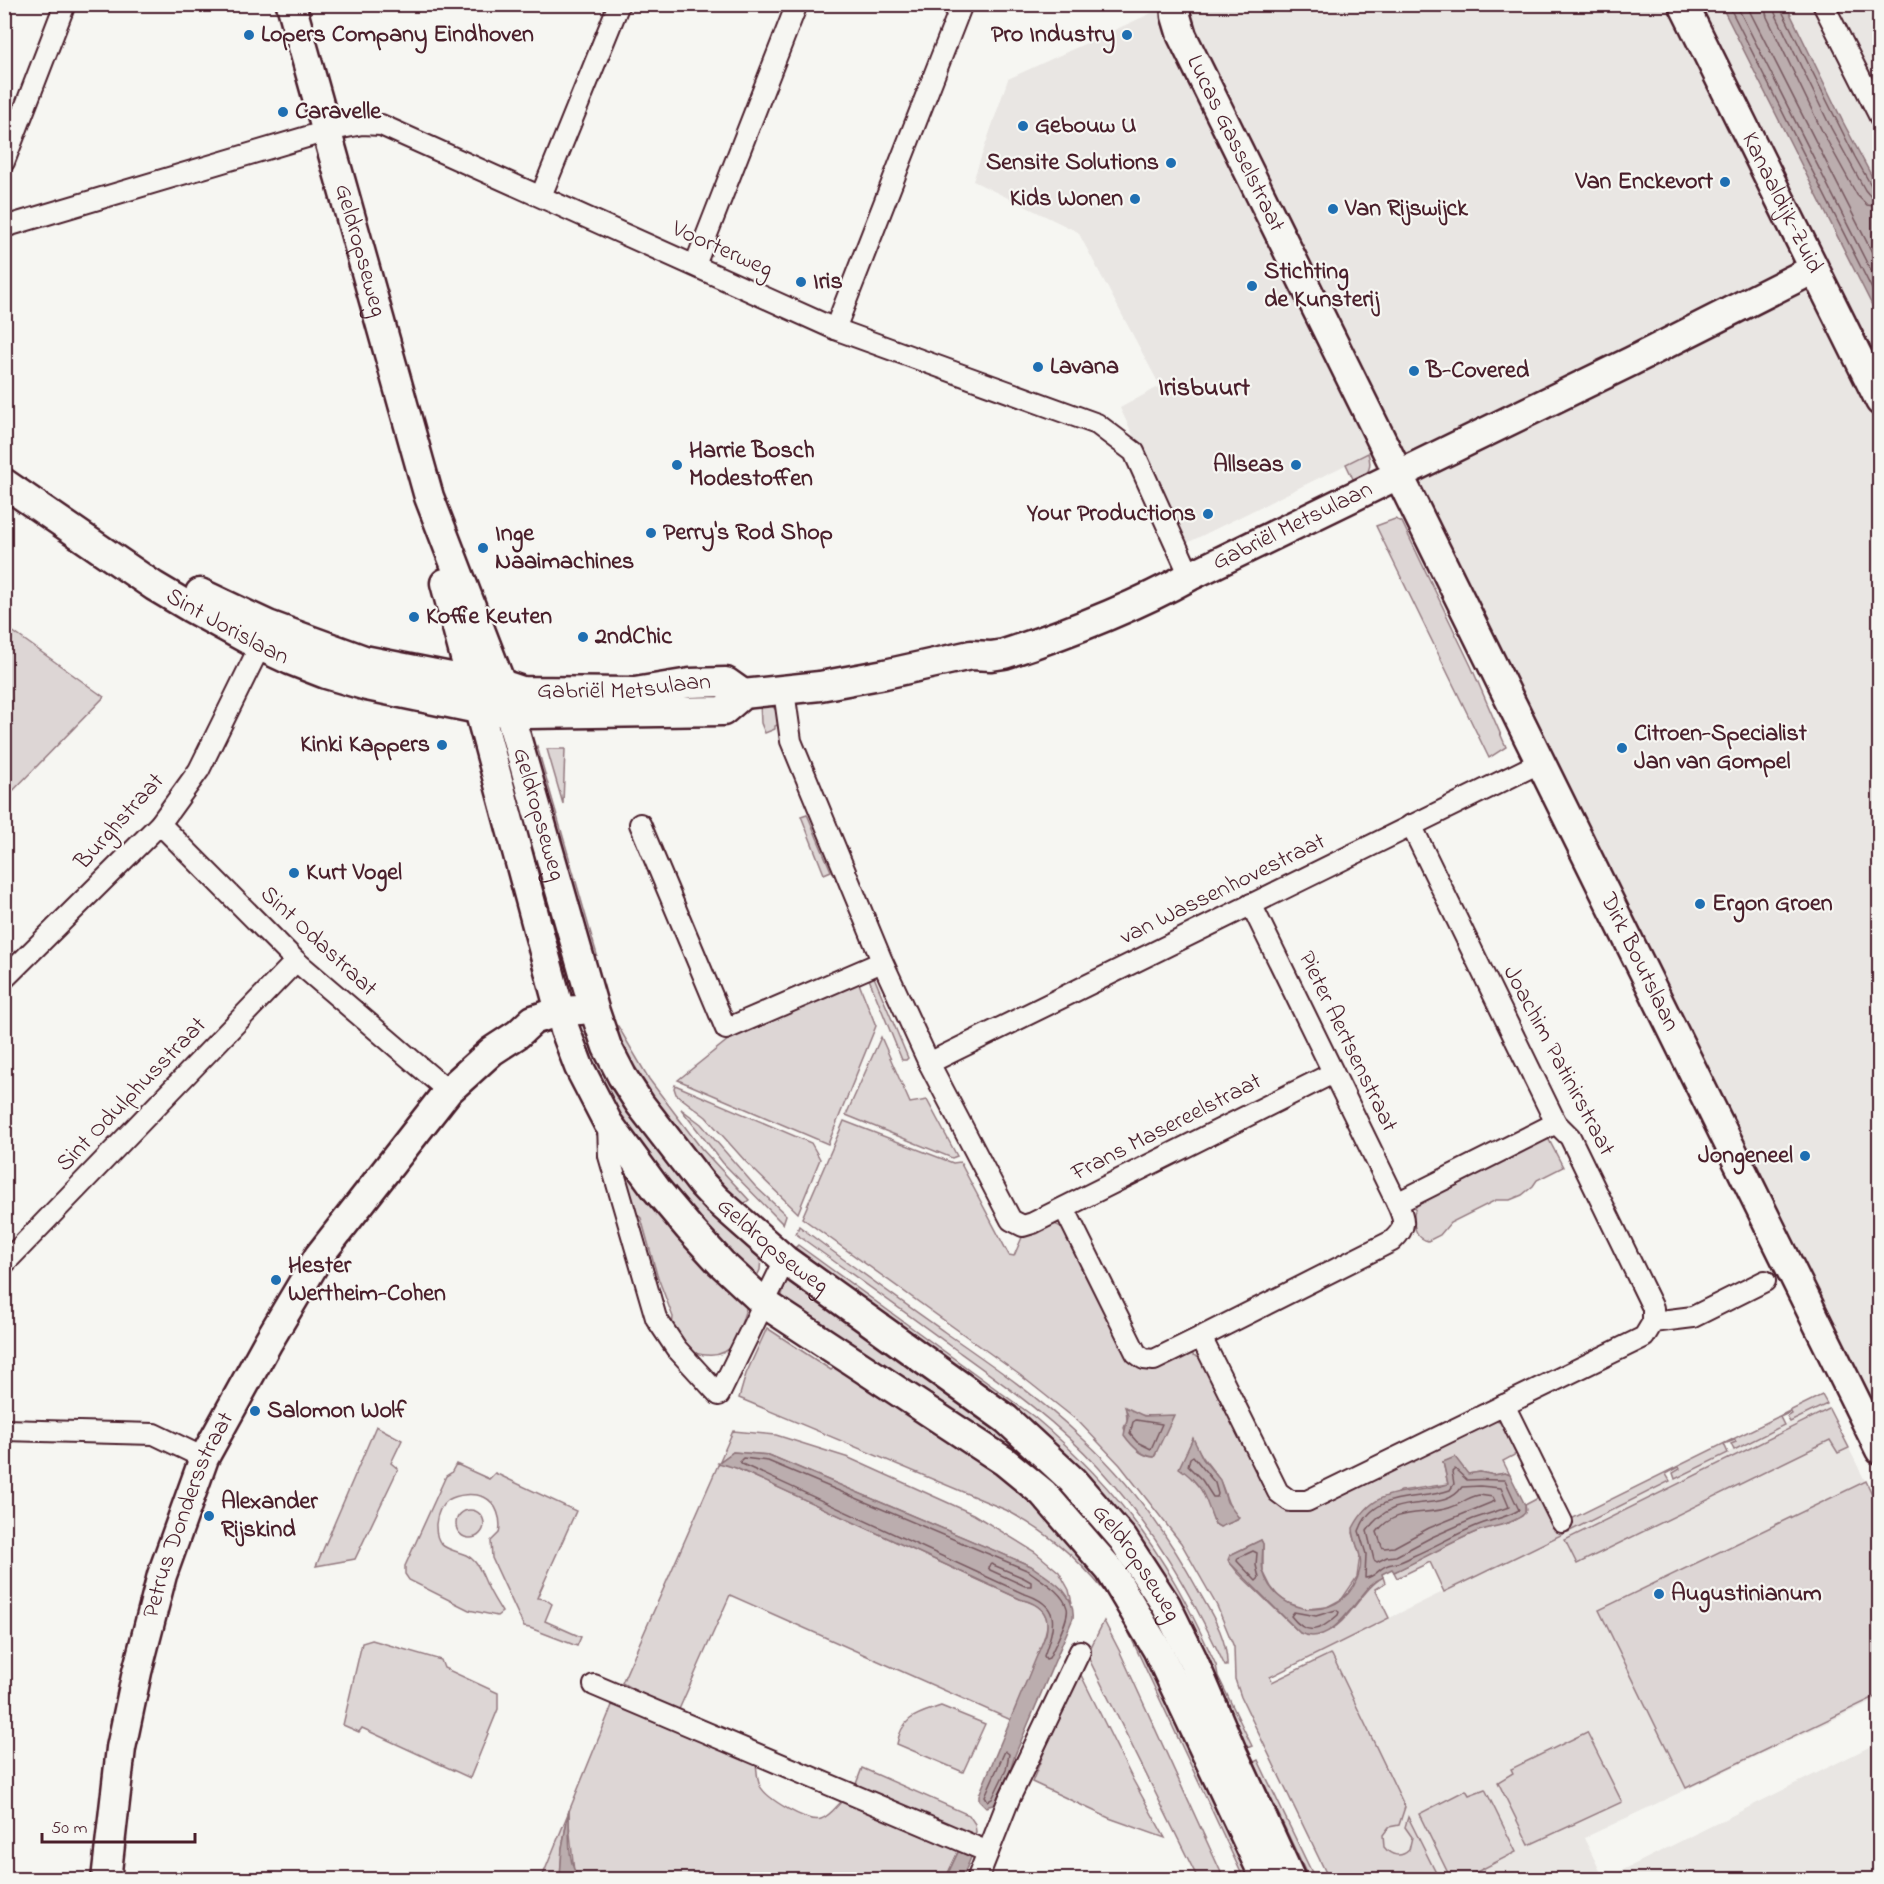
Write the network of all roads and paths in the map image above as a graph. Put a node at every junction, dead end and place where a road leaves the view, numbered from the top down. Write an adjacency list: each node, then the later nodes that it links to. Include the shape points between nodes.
1 (64, 4): 11 (street)
2 (291, 4): 10 (street, Geldropseweg)
3 (619, 4): 12 (street)
4 (798, 4): 14 (street)
5 (962, 4): 16 (street)
6 (1175, 4): 19 (street, Lucas Gasselstraat, via 1182,36)
7 (1683, 4): 15 (street, Kanaaldijk-Zuid)
8 (1823, 4): 9 (street)
9 (1880, 117)
10 (327, 131): 12 (street, Voorterweg, via 362,124 381,125); 13 (street, Voorterweg); 21 (street, Geldropseweg)
11 (4, 162)
12 (541, 196): 14 (street, Voorterweg)
13 (4, 227)
14 (695, 265): 16 (street, Voorterweg)
15 (1814, 269): 17 (street, Kanaaldijk-Zuid); 19 (street, Gabriël Metsulaan)
16 (835, 329): 22 (street, Voorterweg, via 1097,424 1134,452)
17 (1880, 401)
18 (4, 461): 24 (street, Sint Jorislaan, via 163,571 216,601 288,633 364,660)
19 (1399, 475): 22 (street, Gabriël Metsulaan); 28 (street, Dirk Boutslaan)
20 (4, 483): 23 (street, Sint Jorislaan, via 154,586)
21 (429, 497): 24 (street, Geldropseweg, via 437,556); 26 (street, Geldropseweg)
22 (1190, 576): 25 (street, Gabriël Metsulaan, via 1110,615 1004,654 971,655)
23 (260, 646): 27 (street, Sint Jorislaan, via 326,674 367,686); 29 (street, Burghstraat, via 199,770)
24 (471, 681): 26 (street, Sint Jorislaan); 27 (street, Geldropseweg)
25 (784, 691): 26 (street, Gabriël Metsulaan, via 744,694 726,682 634,692 522,691); 34 (street, via 791,741)
26 (505, 698): 27 (street, Sint Jorislaan); 36 (street, Geldropseweg)
27 (478, 709): 37 (street, Geldropseweg)
28 (1539, 763): 31 (street, van Wassenhovestraat); 53 (street, Dirk Boutslaan)
29 (160, 824): 33 (street, Sint Odastraat); 35 (street, Burghstraat)
30 (640, 824): 34 (street, via 726,1029)
31 (1411, 825): 32 (street, van Wassenhovestraat); 42 (street, Joachim Patinirstraat)
32 (1251, 904): 38 (street, van Wassenhovestraat); 39 (street, Pieter Aertsenstraat)
33 (296, 961): 40 (street, Sint Odastraat); 46 (street, Sint Odulphusstraat)
34 (882, 962): 38 (street)
35 (4, 979)
36 (594, 1009): 37 (street, Petrus Dondersstraat); 45 (street, Geldropseweg, via 607,1047 639,1104 701,1183)
37 (563, 1021): 40 (street, Petrus Dondersstraat, via 538,1038 518,1034 492,1051); 41 (street, Geldropseweg, via 579,1067)
38 (929, 1063): 44 (street, Frans Masereelstraat, via 1011,1220 1023,1226)
39 (1333, 1073): 43 (street, Pieter Aertsenstraat); 44 (street, Frans Masereelstraat)
40 (448, 1091): 54 (street, Petrus Dondersstraat, via 319,1256)
41 (608, 1123): 48 (street, Geldropseweg, via 688,1228); 48 (street, Geldropseweg, via 609,1156 656,1318 676,1348 719,1395)
42 (1556, 1123): 43 (street); 49 (street, Joachim Patinirstraat, via 1570,1137 1653,1308)
43 (1396, 1203): 50 (street, Pieter Aertsenstraat, via 1404,1218 1402,1232 1392,1241)
44 (1064, 1208): 50 (street, Pieter Aertsenstraat, via 1136,1353 1154,1360)
45 (784, 1260): 48 (street); 62 (street, Geldropseweg, via 1006,1419 1072,1480 1123,1539 1166,1605)
46 (4, 1264)
47 (1765, 1281): 49 (street, via 1693,1317)
48 (764, 1303): 61 (street, Geldropseweg, via 1005,1461 1051,1502 1110,1570 1157,1649)
49 (1653, 1322): 51 (street, via 1644,1337)
50 (1201, 1337): 51 (street, via 1278,1492 1290,1501 1307,1501)
51 (1504, 1405): 55 (street)
52 (4, 1430): 54 (street, via 154,1434)
53 (1880, 1449)
54 (204, 1458): 59 (street, Petrus Dondersstraat, via 162,1575 137,1671 121,1748)
55 (1562, 1522)
56 (1080, 1651): 58 (street)
57 (594, 1685): 58 (street)
58 (988, 1852): 60 (street)
59 (106, 1880)
60 (977, 1880)
61 (1266, 1880)
62 (1291, 1880)

